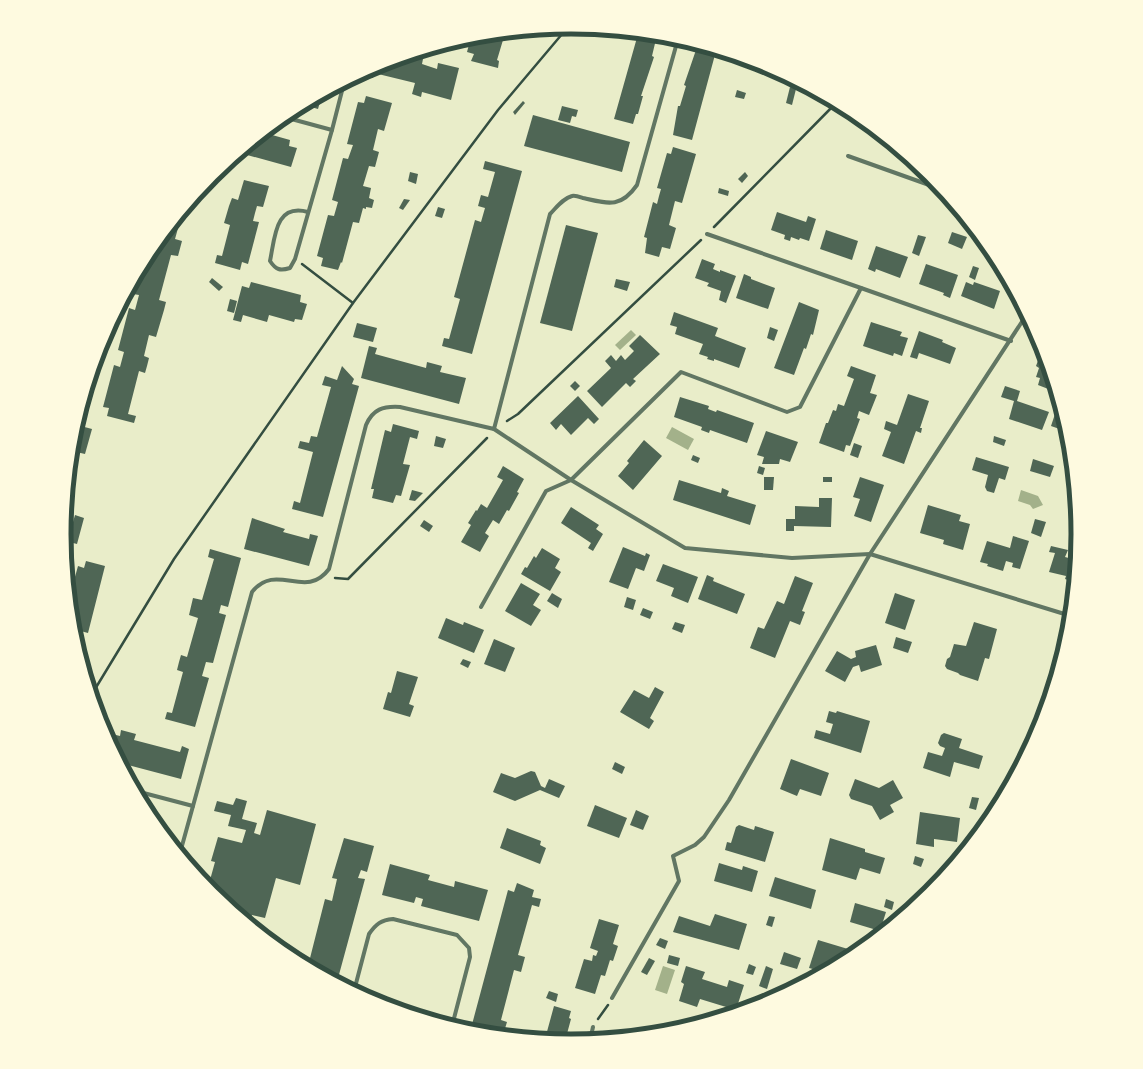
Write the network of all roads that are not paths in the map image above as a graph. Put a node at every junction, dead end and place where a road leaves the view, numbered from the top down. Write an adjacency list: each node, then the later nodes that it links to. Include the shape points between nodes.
1 (676, 46): 12 (street, via 634,190 620,202 605,203 574,195 563,200 550,214)
2 (342, 90): 4 (street)
3 (292, 119): 4 (street)
4 (332, 130): 7 (street)
5 (848, 156): 6 (street)
6 (929, 185)
7 (308, 212): 7 (street, via 295,259 290,268 274,268 270,261 279,222 284,214 298,209)
8 (707, 234): 9 (street)
9 (860, 288): 11 (street); 13 (street, via 800,407 787,412 680,372)
10 (1023, 319): 11 (street)
11 (1011, 341): 14 (street)
12 (494, 429): 13 (street); 18 (street, via 400,407 389,406 372,413 366,425 329,569 322,578 314,582 301,584 277,578 258,585 252,592)
13 (571, 480): 14 (street, via 685,548 792,558); 15 (street, via 546,491)
14 (870, 554): 16 (street); 21 (street, via 729,800 704,837 696,845 673,856 679,881)
15 (481, 607)
16 (1065, 614)
17 (143, 793): 18 (street)
18 (193, 806): 19 (street)
19 (181, 848)
20 (356, 986): 22 (street, via 370,934 383,920 393,919 457,935 469,948 470,957)
21 (612, 998)
22 (453, 1021)
23 (593, 1027): 24 (street)
24 (591, 1034)

